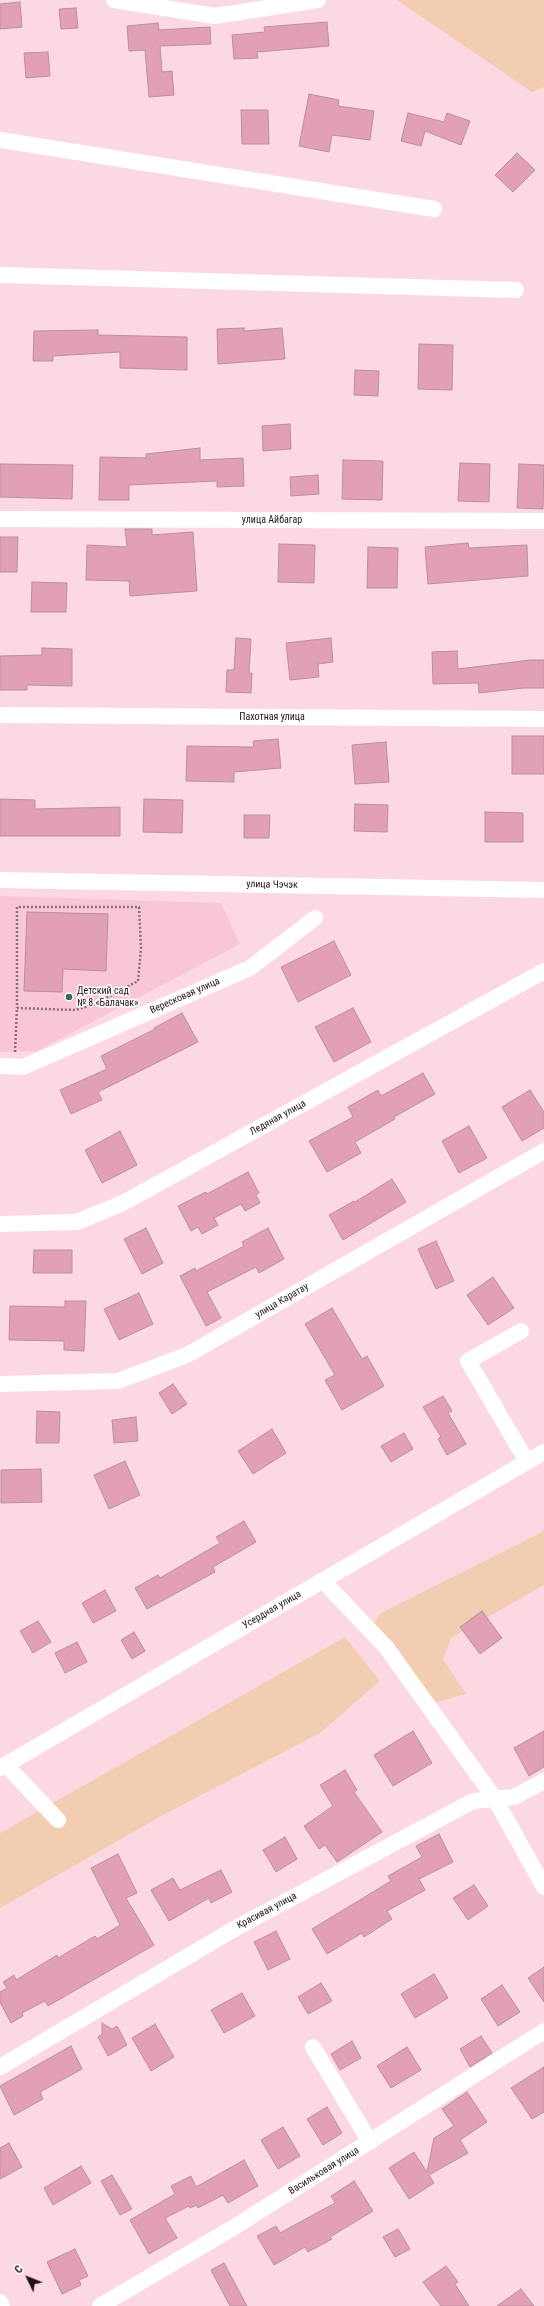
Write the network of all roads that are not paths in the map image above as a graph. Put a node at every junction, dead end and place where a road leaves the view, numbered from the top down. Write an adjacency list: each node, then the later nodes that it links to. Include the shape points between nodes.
1 (114, 0): 2 (street, via 215,16)
2 (318, 0)
3 (0, 140): 4 (street)
4 (434, 209)
5 (0, 275): 6 (street)
6 (516, 290)
7 (0, 518): 8 (street, улица Айбагар)
8 (544, 521)
9 (0, 715): 10 (street, Пахотная улица)
10 (544, 719)
11 (0, 880): 12 (street, улица Чэчэк)
12 (544, 890)
13 (315, 918): 15 (street, Вересковая улица, via 250,968 23,1067)
14 (544, 971): 17 (street, Ледяная улица, via 123,1203 77,1222)
15 (7, 1066)
16 (544, 1151): 19 (street, улица Каратау, via 187,1355 118,1381)
17 (0, 1224)
18 (521, 1331): 21 (street, via 468,1361)
19 (0, 1384)
20 (544, 1452): 21 (street, Усердная улица)
21 (527, 1462): 22 (street, Усердная улица)
22 (323, 1581): 23 (street, Усердная улица); 25 (street, via 386,1647)
23 (3, 1766): 26 (street)
24 (544, 1781): 25 (street, Красивая улица, via 514,1797)
25 (495, 1799): 27 (street); 30 (street, Красивая улица, via 473,1801 236,1928)
26 (58, 1820)
27 (544, 1887)
28 (544, 2031): 31 (street, Васильковая улица)
29 (313, 2046): 31 (street)
30 (0, 2067)
31 (370, 2142): 34 (street, Васильковая улица, via 236,2226)
32 (0, 2302): 33 (street)
33 (2, 2306)
34 (100, 2306)

